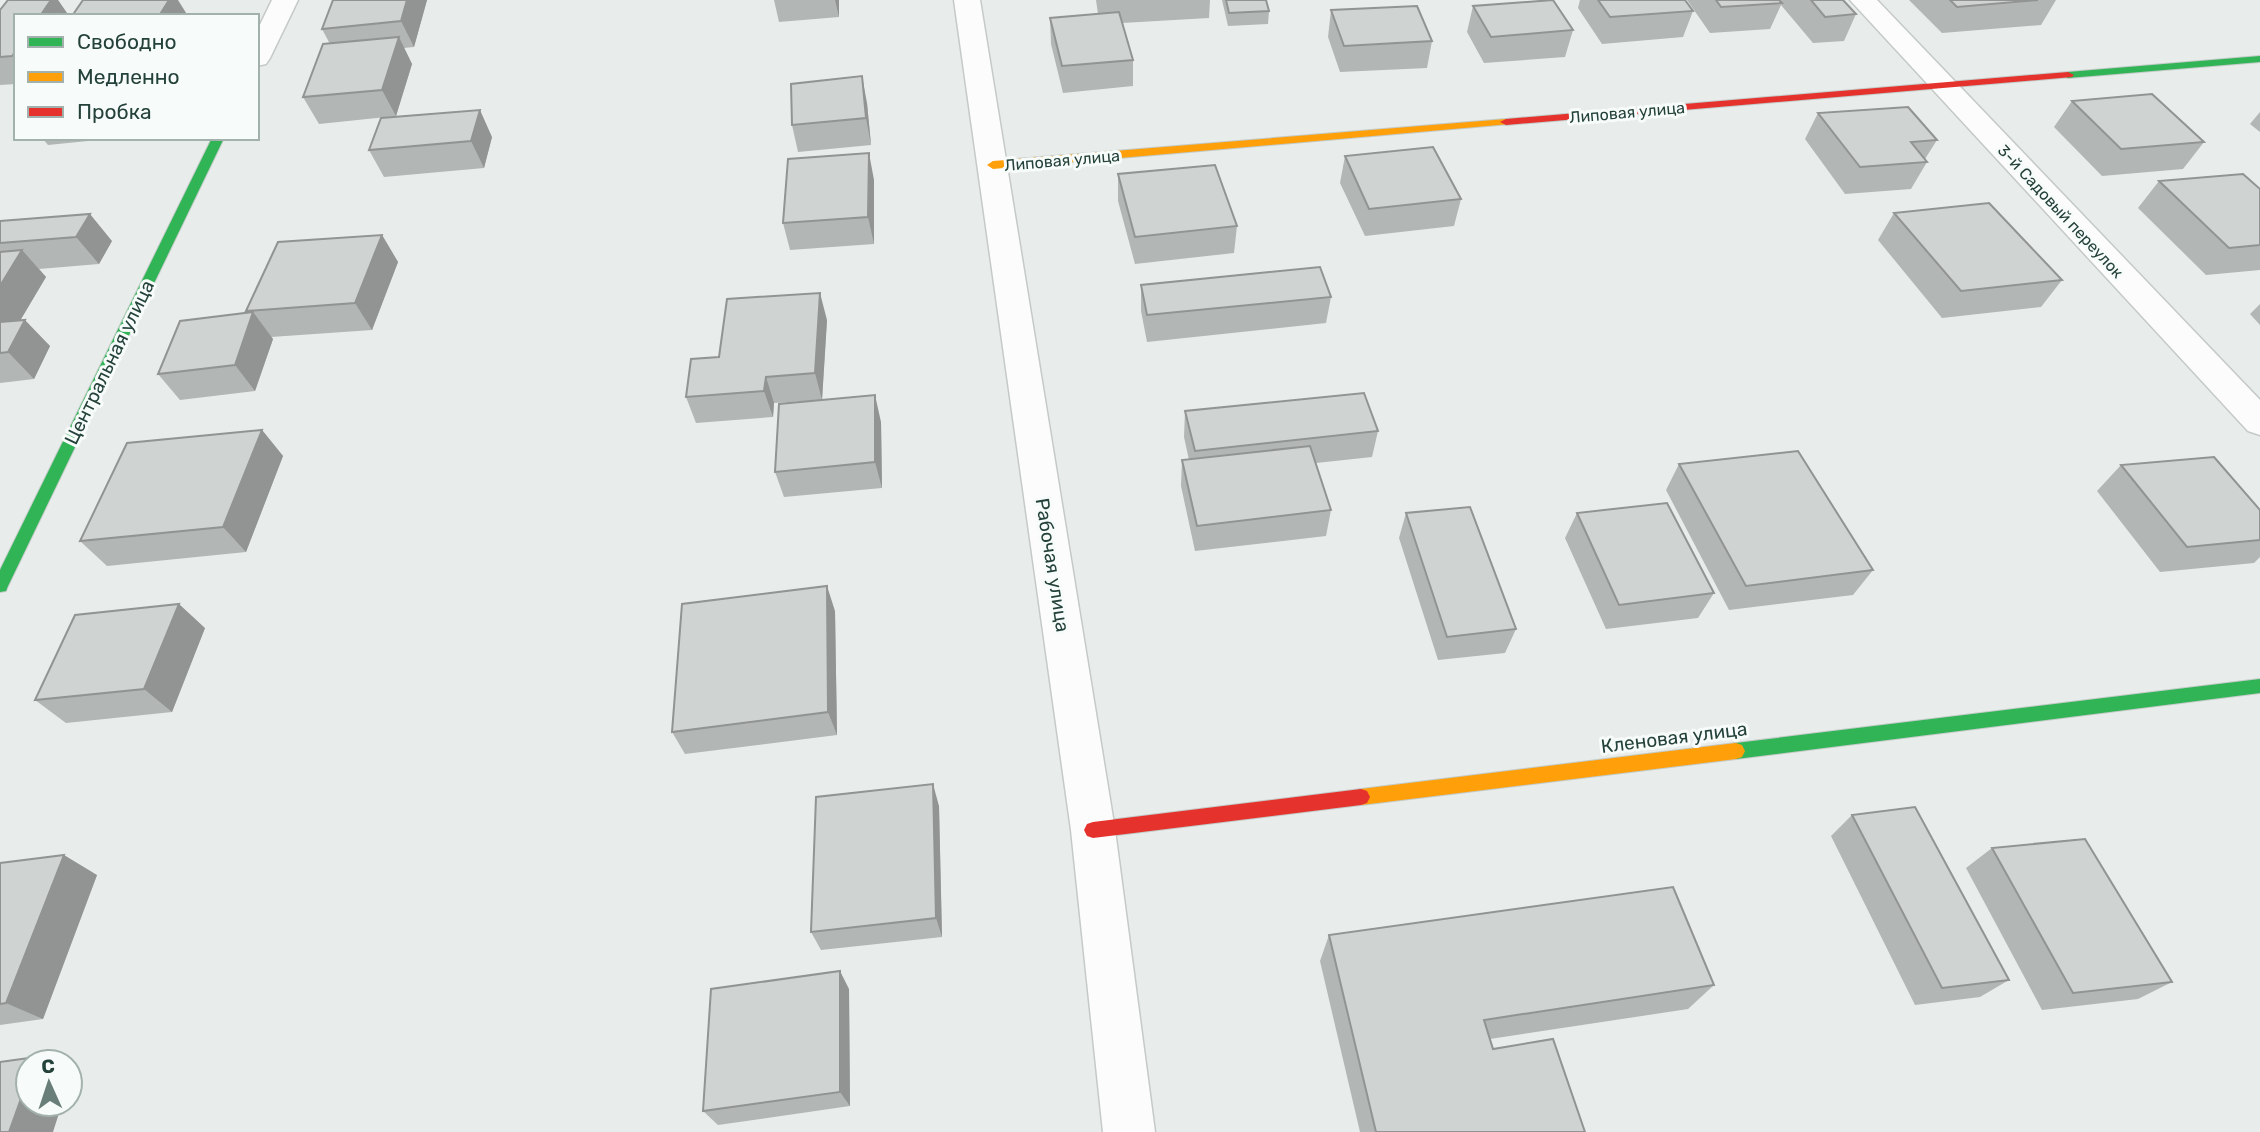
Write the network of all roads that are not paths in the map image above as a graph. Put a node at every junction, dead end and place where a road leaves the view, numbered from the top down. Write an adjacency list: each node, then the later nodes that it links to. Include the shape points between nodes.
1 (285, 0): 4 (street)
2 (967, 0): 8 (street, Рабочая улица)
3 (1863, 0): 6 (street, 3-й Садовый переулок)
4 (259, 54)
5 (2260, 59): 6 (street, Липовая улица)
6 (1942, 85): 8 (street, Липовая улица); 9 (street, 3-й Садовый переулок)
7 (217, 140): 10 (street, Центральная улица)
8 (993, 165): 12 (street, Рабочая улица)
9 (2260, 422)
10 (0, 586)
11 (2260, 686): 12 (street, Кленовая улица)
12 (1093, 830): 13 (street, Рабочая улица)
13 (1129, 1132)

